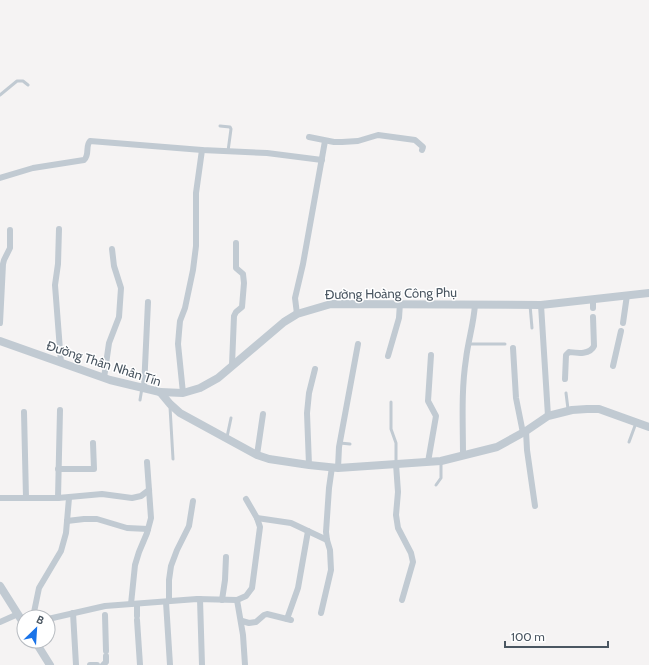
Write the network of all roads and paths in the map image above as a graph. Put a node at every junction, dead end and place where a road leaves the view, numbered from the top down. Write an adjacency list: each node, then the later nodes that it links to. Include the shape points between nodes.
1 (28, 86): 2 (lane, via 23,81 17,81)
2 (0, 96)
3 (220, 126): 8 (lane, via 231,129)
4 (309, 137): 5 (street)
5 (326, 141): 7 (street, via 358,141 378,135 415,140 423,147); 9 (street)
6 (202, 150): 8 (street); 10 (street, via 90,141 84,160 33,168); 45 (street, via 196,193 196,246 185,308 180,322 178,344)
7 (422, 150)
8 (228, 151): 9 (street)
9 (322, 160): 24 (street, via 295,298)
10 (0, 178)
11 (59, 229): 37 (street, via 55,285)
12 (10, 230): 26 (street, via 10,248 3,264)
13 (236, 243): 38 (street, via 236,268 243,274 244,283 242,307 234,316)
14 (112, 249): 41 (street, via 121,288 120,317 109,343)
15 (649, 293): 16 (street, Đường Hoàng Công Phụ)
16 (627, 295): 17 (street, Đường Hoàng Công Phụ); 27 (street)
17 (593, 299): 22 (street, Đường Hoàng Công Phụ); 23 (street)
18 (148, 302): 43 (street)
19 (400, 303): 20 (street, Đường Hoàng Công Phụ); 24 (street, Đường Hoàng Công Phụ, via 331,304); 36 (street, via 399,318)
20 (475, 304): 21 (street, Đường Hoàng Công Phụ); 32 (street)
21 (530, 305): 22 (street, Đường Hoàng Công Phụ); 28 (lane)
22 (541, 305): 54 (street)
23 (593, 308)
24 (296, 314): 38 (street, Đường Hoàng Công Phụ)
25 (593, 317): 42 (street, via 594,346 589,352 569,352 566,355)
26 (0, 323)
27 (623, 323)
28 (532, 328)
29 (621, 331): 39 (street)
30 (0, 341): 37 (street, Đường Thân Nhân Tín)
31 (358, 344): 62 (street)
32 (469, 344): 33 (lane); 65 (street, via 464,376)
33 (505, 344)
34 (513, 348): 58 (street, via 516,398)
35 (431, 355): 69 (street, via 428,401 436,416)
36 (388, 356)
37 (60, 362): 41 (street, Đường Thân Nhân Tín)
38 (232, 365): 45 (street, Đường Hoàng Công Phụ, via 218,378 200,388)
39 (613, 366)
40 (315, 369): 71 (street, via 307,413)
41 (104, 378): 43 (street, Đường Thân Nhân Tín)
42 (565, 379)
43 (143, 388): 44 (street, Đường Thân Nhân Tín); 47 (lane)
44 (160, 392): 45 (street, Đường Hoàng Công Phụ); 49 (street, Đường Thân Nhân Tín)
45 (183, 393)
46 (566, 393): 51 (lane)
47 (140, 400)
48 (391, 402): 70 (lane, via 391,429 396,443)
49 (170, 404): 59 (street, Đường Thân Nhân Tín, via 180,413); 66 (lane)
50 (60, 410): 73 (street)
51 (568, 411): 54 (street, Đường Thân Nhân Tín); 56 (street, Đường Thân Nhân Tín, via 599,409)
52 (24, 412): 77 (street)
53 (263, 414): 64 (street)
54 (548, 416): 58 (street, Đường Thân Nhân Tín)
55 (231, 418): 59 (lane)
56 (636, 423): 57 (street, Đường Thân Nhân Tín); 60 (lane)
57 (649, 427)
58 (525, 432): 65 (street, Đường Thân Nhân Tín, via 497,447); 82 (street)
59 (226, 438): 64 (street, Đường Thân Nhân Tín)
60 (629, 442)
61 (93, 443): 73 (street, via 94,469)
62 (340, 443): 63 (lane); 72 (street)
63 (350, 444)
64 (257, 455): 71 (street, Đường Thân Nhân Tín)
65 (463, 456): 67 (street, Đường Thân Nhân Tín)
66 (173, 459)
67 (441, 461): 69 (street, Đường Thân Nhân Tín); 74 (lane, via 441,478)
68 (147, 462): 75 (street)
69 (428, 462): 70 (street, Đường Thân Nhân Tín)
70 (396, 464): 72 (street, Đường Thân Nhân Tín); 93 (street, via 398,528 413,562)
71 (309, 466): 72 (street, Đường Thân Nhân Tín)
72 (335, 467): 87 (street, via 329,488)
73 (58, 469): 78 (street)
74 (436, 485)
75 (149, 490): 79 (street, via 141,496 132,498 102,494); 85 (street, via 151,518)
76 (0, 498): 77 (street)
77 (26, 498): 78 (street)
78 (58, 498): 79 (street)
79 (69, 498): 84 (street)
80 (246, 499): 83 (street)
81 (193, 501): 94 (street, via 189,526 171,566)
82 (535, 506)
83 (257, 518): 86 (street, via 291,523); 92 (street, via 260,527 252,588 246,596)
84 (67, 521): 85 (street, via 97,519 128,528); 96 (street, via 61,550 40,588)
85 (148, 528): 95 (street, via 135,564)
86 (308, 531): 87 (street); 103 (street, via 298,588 289,620 268,614 256,622)
87 (327, 540): 99 (street, via 331,570)
88 (226, 557): 91 (street)
89 (0, 586): 97 (street)
90 (200, 599): 91 (street); 94 (street); 113 (street)
91 (222, 600): 92 (street)
92 (237, 600): 103 (street)
93 (402, 600)
94 (167, 601): 95 (street); 112 (street)
95 (134, 604): 98 (street, via 105,606); 111 (street)
96 (35, 609)
97 (16, 611)
98 (73, 613): 102 (street); 107 (street)
99 (321, 613)
100 (16, 615): 104 (street)
101 (105, 615): 110 (street, via 106,662)
102 (56, 617)
103 (242, 621): 114 (street)
104 (0, 622)
105 (40, 649): 106 (street)
106 (50, 665)
107 (76, 665)
108 (90, 665): 109 (street)
109 (97, 665)
110 (103, 665)
111 (140, 665)
112 (170, 665)
113 (202, 665)
114 (245, 665)

